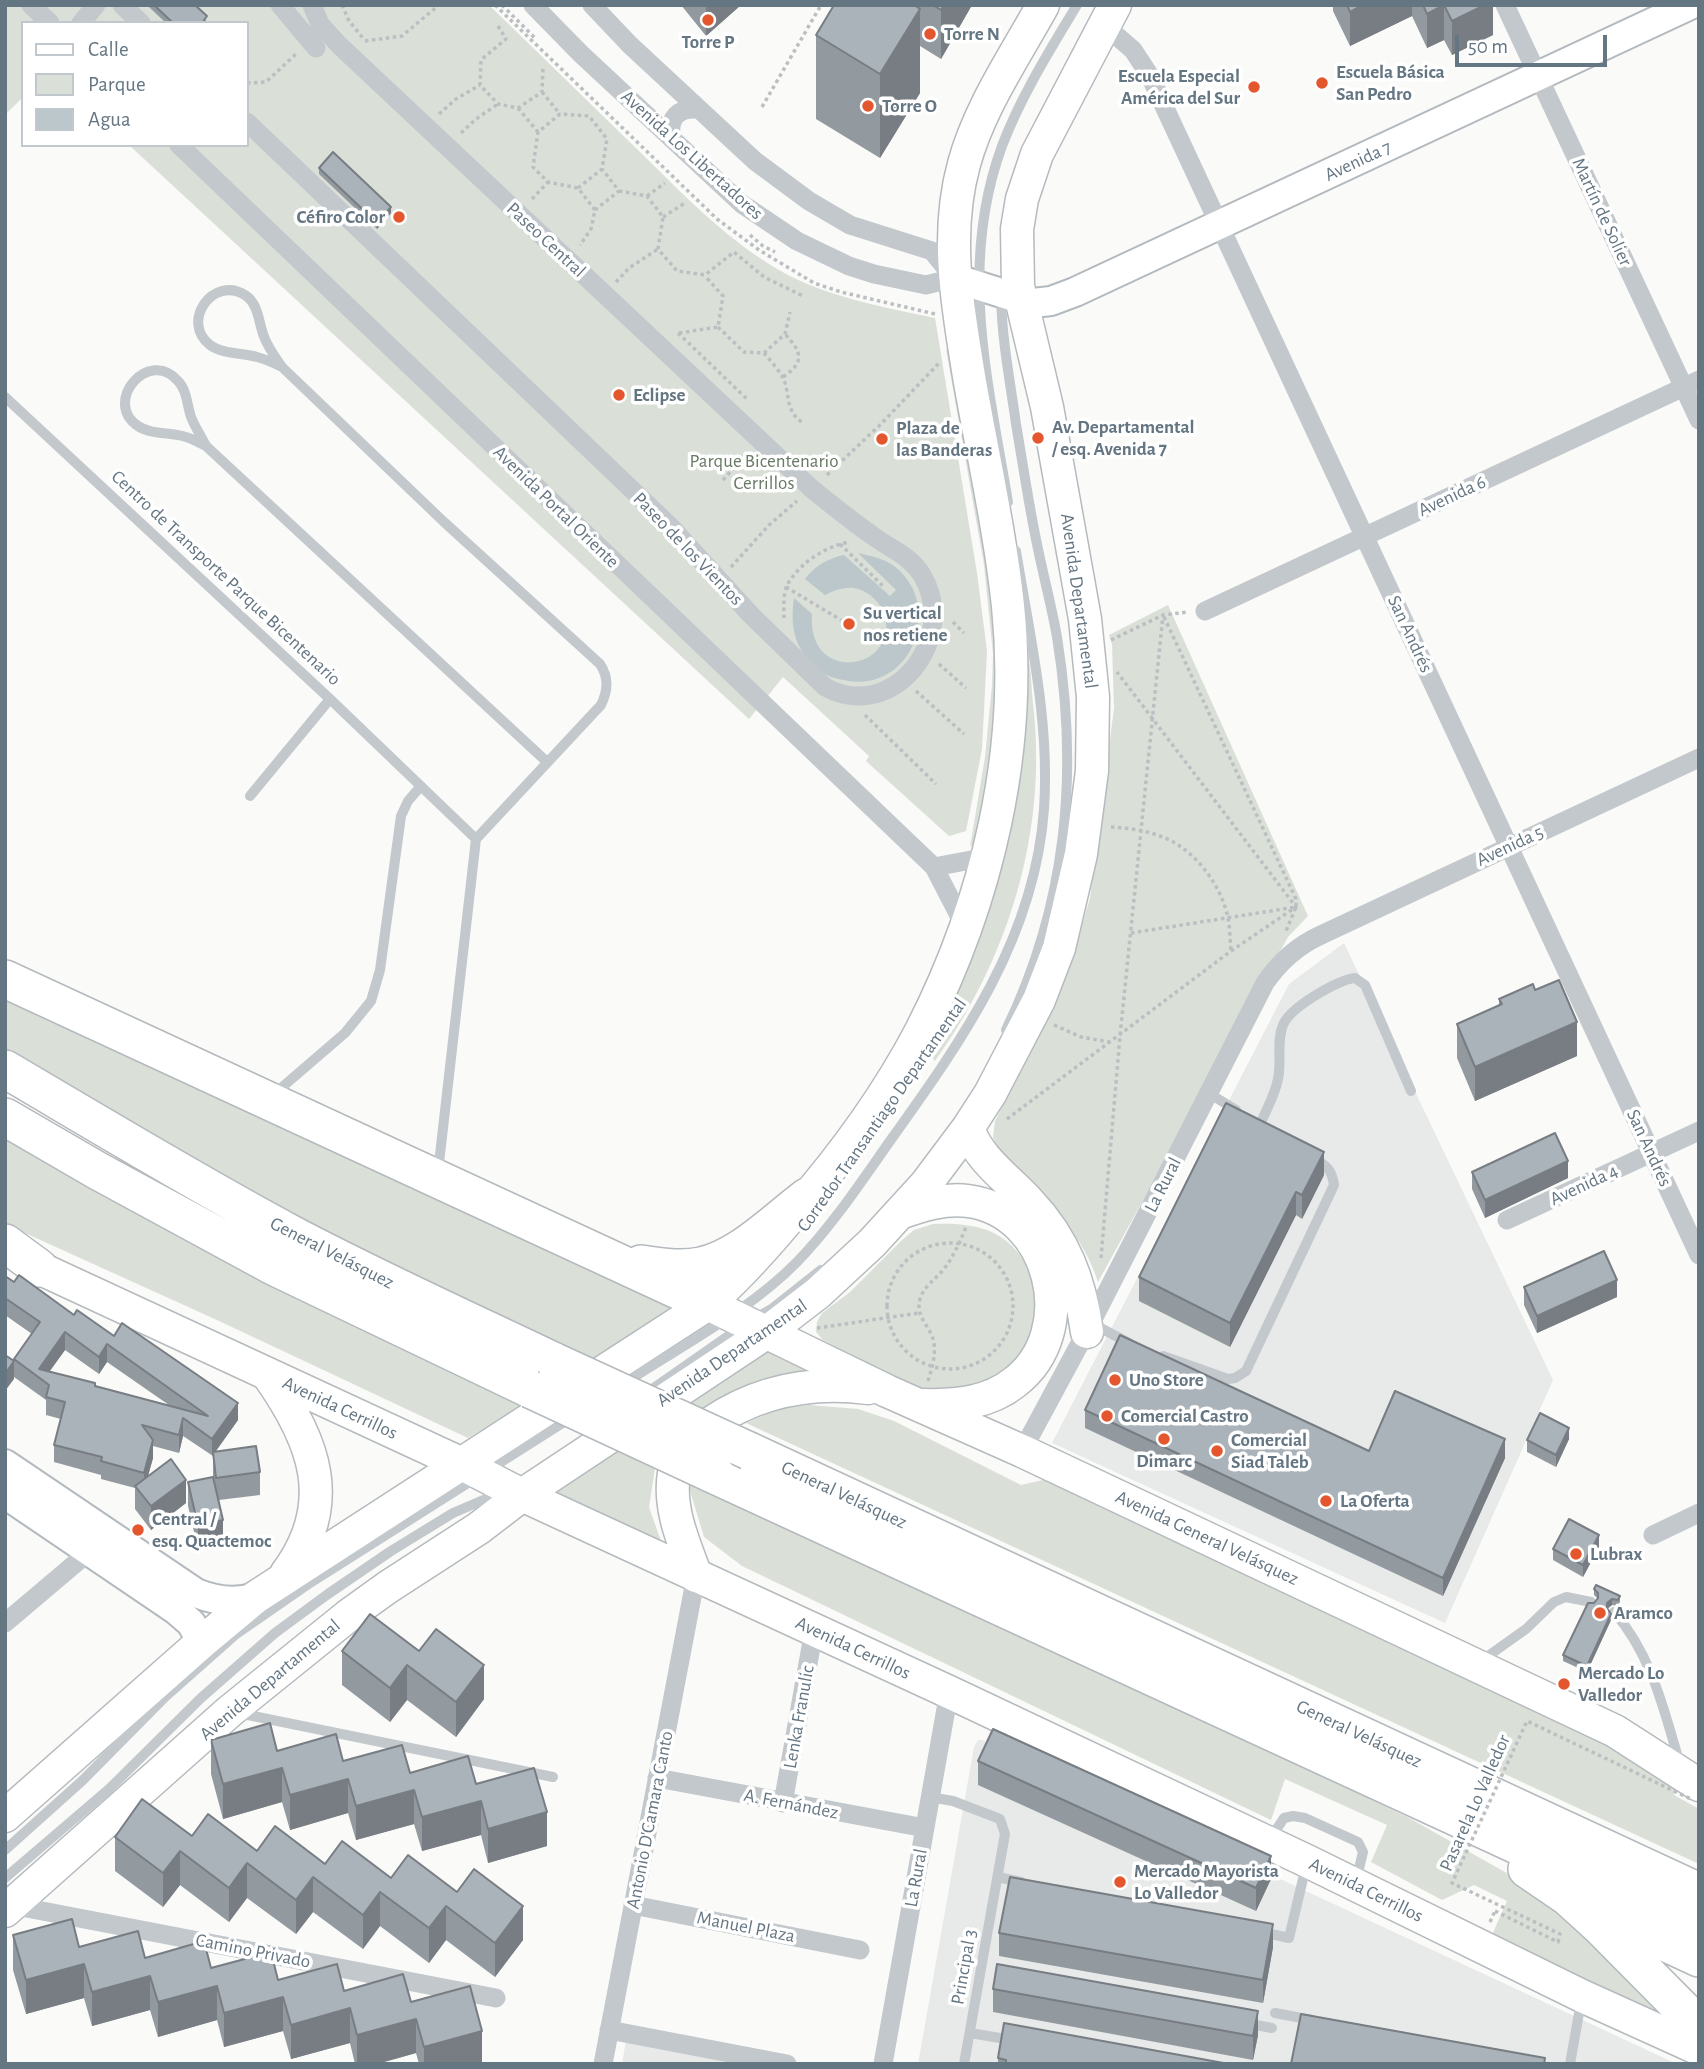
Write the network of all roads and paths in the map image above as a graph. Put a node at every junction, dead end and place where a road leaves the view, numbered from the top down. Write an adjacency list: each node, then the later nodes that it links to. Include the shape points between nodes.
1 (32, 5): 14 (street)
2 (96, 5): 15 (street)
3 (122, 5): 16 (street)
4 (280, 5): 18 (street)
5 (312, 5): 29 (street, Paseo Central, via 320,24 339,45)
6 (533, 5): 31 (street, Avenida Los Libertadores)
7 (592, 5): 26 (street, Avenida Los Libertadores)
8 (821, 5): 24 (path)
9 (1043, 5): 48 (main road, Avenida Departamental, via 985,111 960,177 955,212)
10 (1077, 5): 48 (lane, Corredor Transantiago Departamental, via 1024,99 989,189 982,221)
11 (1505, 5): 20 (street, Martín de Solier)
12 (1690, 5): 20 (street, Avenida 7)
13 (1110, 15): 39 (main road, Avenida Departamental, via 1037,154); 43 (street, San Andrés, via 1123,40 1143,62)
14 (48, 21)
15 (83, 21)
16 (139, 21)
17 (498, 26): 21 (path, via 506,39 481,60)
18 (316, 48)
19 (543, 67): 22 (path)
20 (1538, 76): 43 (street, Avenida 7); 59 (street, Martín de Solier)
21 (480, 85): 23 (path); 29 (path, via 456,99)
22 (542, 92): 25 (path); 27 (path)
23 (498, 104): 25 (path); 32 (path)
24 (762, 107)
25 (518, 108): 30 (path)
26 (696, 108): 31 (street, via 673,117); 48 (street, Avenida Los Libertadores, via 809,201 850,225 932,251)
27 (560, 114): 30 (path); 34 (path, via 589,116 607,139)
28 (248, 123): 70 (street, Paseo de los Vientos)
29 (426, 127): 32 (street, Paseo Central)
30 (538, 132): 36 (path, via 533,167 548,182)
31 (671, 136): 48 (street, Avenida Los Libertadores, via 743,204 824,255 874,274 926,285)
32 (447, 146): 46 (street, Paseo Central)
33 (181, 147): 96 (street, Avenida Portal Oriente)
34 (602, 169): 36 (path); 37 (path)
35 (665, 183): 38 (path)
36 (578, 188): 41 (path)
37 (620, 191): 38 (path); 41 (path)
38 (647, 196): 42 (path)
39 (1022, 199): 45 (lane); 48 (main road, Avenida Departamental, via 1016,253 1018,286)
40 (685, 203): 42 (path)
41 (595, 210): 46 (path, via 591,229)
42 (663, 217): 44 (path)
43 (1220, 225): 48 (street, Avenida 7, via 1041,303); 67 (street, San Andrés)
44 (658, 249): 47 (path, via 677,271); 49 (path, via 629,268)
45 (1007, 256)
46 (566, 258): 49 (street, Paseo Central)
47 (705, 275): 50 (path, via 734,252 764,276); 52 (path, via 723,296)
48 (992, 288): 64 (lane, Corredor Transantiago Departamental, via 982,348); 66 (main road, Avenida Departamental); 106 (lane, via 1056,635 1068,755 1064,833 1051,911 1029,979); 116 (main road, Avenida Departamental, via 1047,407 1085,619 1093,697 1092,771 1081,854 1059,948 1016,1047)
49 (605, 294): 54 (street, Paseo Central)
50 (803, 296)
51 (790, 312): 53 (path)
52 (718, 327): 54 (path, via 678,334); 55 (path, via 744,352)
53 (785, 334): 55 (path); 58 (path, via 796,345 799,359)
54 (662, 349): 65 (street, Paseo Central)
55 (764, 353): 58 (path)
56 (944, 358): 65 (path)
57 (282, 367): 57 (lane, via 265,340 252,302 226,291 209,298 199,314 205,341 221,351 258,357); 87 (lane, via 600,664 606,674 601,705)
58 (783, 377): 62 (path, via 790,411)
59 (1691, 384): 61 (street, Martín de Solier); 67 (street, Avenida 6)
60 (5, 397): 83 (lane, Centro de Transporte Parque Bicentenario)
61 (1699, 419)
62 (802, 422)
63 (206, 446): 63 (lane, via 179,381 163,371 136,377 125,403 132,421); 87 (lane)
64 (999, 449): 66 (lane, Corredor Transantiago Departamental); 66 (lane, Corredor Transantiago Departamental)
65 (812, 489): 68 (street); 70 (path, via 769,525)
66 (1007, 530): 95 (main road, Avenida Departamental, via 1012,677 1006,756); 136 (lane, Corredor Transantiago Departamental, via 1041,702 1046,773 1040,847 1017,929 964,1036 835,1217)
67 (1364, 537): 73 (street, Avenida 6); 94 (street, San Andrés)
68 (879, 541): 69 (path); 78 (street, via 910,560 929,589 933,622)
69 (841, 544): 71 (path, via 805,564); 72 (path)
70 (720, 579): 77 (street, Paseo de los Vientos)
71 (786, 587): 75 (path); 77 (path, via 783,633)
72 (885, 588)
73 (1205, 611): 74 (path)
74 (1163, 615): 76 (path); 84 (path); 97 (path)
75 (841, 620)
76 (1106, 643)
77 (787, 650): 82 (street, Paseo de los Vientos, via 825,687)
78 (926, 651): 80 (street); 81 (path)
79 (1115, 669): 84 (path)
80 (903, 679): 82 (street, via 881,691); 85 (path)
81 (966, 688)
82 (844, 695): 88 (path)
83 (330, 699): 89 (lane, Centro de Transporte Parque Bicentenario); 90 (lane)
84 (1152, 719): 92 (path); 97 (path)
85 (964, 734)
86 (1699, 758): 94 (street, Avenida 5)
87 (547, 762): 93 (lane)
88 (936, 784)
89 (421, 786): 93 (lane, Centro de Transporte Parque Bicentenario); 112 (lane, via 401,816 380,970 371,1001 345,1033)
90 (250, 796)
91 (1106, 827): 92 (path)
92 (1140, 831): 98 (path, via 1172,841 1194,858 1212,881); 100 (path)
93 (476, 839): 121 (lane)
94 (1509, 847): 102 (street, Avenida 5); 120 (street, San Andrés)
95 (987, 857): 96 (street); 99 (main road, Avenida Departamental)
96 (934, 867): 99 (street, Avenida Portal Oriente)
97 (1296, 907): 98 (path); 101 (path); 103 (path)
98 (1228, 917): 100 (path); 103 (path)
99 (965, 927): 122 (main road, Avenida Departamental, via 919,1033 861,1128)
100 (1130, 933): 107 (path)
101 (1285, 933)
102 (1321, 934): 111 (street, La Rural, via 1295,949 1265,983)
103 (1231, 951): 107 (path)
104 (5, 979): 112 (highway)
105 (1052, 1023): 108 (path, via 1081,1037)
106 (1003, 1036)
107 (1120, 1036): 108 (path); 131 (path)
108 (1111, 1042): 115 (path)
109 (5, 1069): 175 (highway, General Velásquez, bridge, via 141,1150 384,1281)
110 (1411, 1091): 114 (lane, via 1365,985 1355,978 1343,979 1284,1022 1278,1080)
111 (1210, 1094): 114 (lane); 137 (street, La Rural)
112 (267, 1101): 121 (highway)
113 (5, 1117): 173 (highway, General Velásquez, bridge, via 272,1266)
114 (1253, 1121): 118 (lane)
115 (1002, 1122)
116 (968, 1128): 123 (main road, Avenida Departamental); 137 (main road, via 978,1149 1037,1211 1063,1247)
117 (1699, 1131): 120 (street, Avenida 4)
118 (1271, 1132)
119 (1304, 1152): 140 (lane, via 1327,1166 1334,1185 1246,1371 1228,1380)
120 (1651, 1153): 124 (street, Avenida 4); 129 (street, San Andrés)
121 (437, 1180): 130 (highway)
122 (807, 1197): 130 (highway, via 749,1242 701,1266 653,1266); 136 (main road, Avenida Departamental, via 737,1277)
123 (899, 1213): 136 (main road, Avenida Departamental, via 844,1271 792,1315); 144 (main road, via 958,1201 998,1212 1034,1245 1052,1294 1051,1324 1043,1347 1015,1382 971,1402 950,1405)
124 (1507, 1220)
125 (968, 1222): 127 (path)
126 (5, 1243): 133 (highway)
127 (960, 1244): 134 (path, via 925,1290); 135 (path, via 933,1245 909,1258 888,1291); 141 (path, via 989,1256 1000,1268 1013,1297 1011,1321 1002,1343 978,1364)
128 (5, 1253): 133 (street, Avenida Cerrillos)
129 (1699, 1255)
130 (608, 1258): 136 (highway)
131 (1101, 1258)
132 (830, 1263): 136 (lane, via 773,1308)
133 (39, 1268): 142 (main road, Avenida Cerrillos)
134 (919, 1313): 135 (path); 141 (path, via 934,1341)
135 (888, 1318): 138 (path); 141 (path, via 902,1349)
136 (738, 1319): 143 (lane); 144 (main road, Avenida General Velásquez); 145 (lane); 151 (main road, Avenida Departamental); 151 (main road, Avenida Departamental)
137 (1089, 1327): 139 (lane); 149 (street, La Rural)
138 (811, 1329)
139 (1145, 1349)
140 (1157, 1354)
141 (932, 1368): 144 (path, via 928,1381)
142 (267, 1374): 151 (main road, Avenida Cerrillos); 157 (main road, via 304,1432 315,1482 309,1532)
143 (601, 1398)
144 (903, 1398): 149 (main road, Avenida General Velásquez); 156 (main road, via 821,1386 784,1391 744,1404 698,1432 678,1458 672,1491 675,1517)
145 (630, 1405)
146 (590, 1406): 151 (lane)
147 (619, 1412): 148 (lane)
148 (597, 1428)
149 (1022, 1451): 164 (main road, Avenida General Velásquez)
150 (5, 1464): 158 (street, via 196,1592 223,1601)
151 (499, 1480): 156 (main road, Avenida Cerrillos); 157 (main road, Avenida Departamental); 166 (main road, Avenida Departamental, via 479,1528 349,1615); 177 (lane, via 310,1583 235,1635); 185 (lane, via 275,1633 201,1698)
152 (5, 1494): 155 (street)
153 (1699, 1513): 154 (street)
154 (1653, 1535)
155 (90, 1551): 161 (street); 163 (street, via 176,1610)
156 (696, 1576): 162 (main road, Avenida Cerrillos); 168 (street, Antonio D'Camara Canto)
157 (282, 1578): 158 (main road, Avenida Departamental)
158 (256, 1597): 163 (main road, Avenida Departamental)
159 (1591, 1602): 164 (lane, via 1566,1597 1554,1602)
160 (1615, 1612): 169 (lane, via 1630,1630 1652,1674)
161 (5, 1623)
162 (814, 1630): 165 (main road, Avenida Cerrillos); 171 (street, Lenka Franulic)
163 (202, 1642): 172 (main road, Avenida Departamental)
164 (1477, 1664): 169 (main road, Avenida General Velásquez, via 1615,1731)
165 (948, 1692): 170 (street, La Rural); 176 (main road, Avenida Cerrillos)
166 (230, 1712): 167 (lane); 185 (main road, Avenida Departamental)
167 (553, 1777)
168 (657, 1778): 171 (street, A. Fernández); 186 (street, Antonio D'Camara Canto)
169 (1691, 1786): 187 (path, Pasarela Lo Valledor, bridge, via 1527,1721 1452,1883 1560,1934 1558,1941)
170 (930, 1797): 174 (street, La Rural); 179 (lane, Principal 3, via 1000,1819 1005,1834)
171 (783, 1804): 174 (street, A. Fernández)
172 (5, 1816)
173 (1457, 1818): 184 (highway); 189 (highway, General Velásquez)
174 (925, 1828): 208 (street, La Rural)
175 (1576, 1835): 180 (highway); 183 (highway, General Velásquez)
176 (1267, 1842): 178 (main road, Avenida Cerrillos); 181 (lane, via 1284,1818 1293,1816 1358,1842 1363,1852)
177 (5, 1850)
178 (1307, 1861): 181 (main road, Avenida Cerrillos); 188 (lane, via 1289,1938)
179 (998, 1877): 182 (lane); 192 (lane, Principal 3)
180 (1699, 1879)
181 (1355, 1884): 194 (main road, Avenida Cerrillos)
182 (1037, 1885)
183 (1699, 1892)
184 (1568, 1897): 191 (highway); 199 (highway)
185 (7, 1898): 195 (street, Camino Privado)
186 (633, 1905): 190 (street, Manuel Plaza); 201 (street, Antonio D'Camara Canto)
187 (1495, 1911)
188 (1249, 1929)
189 (1699, 1929)
190 (860, 1950)
191 (1699, 1958)
192 (981, 1973): 193 (lane); 202 (lane, Principal 3)
193 (994, 1976)
194 (1582, 1996): 204 (main road, Avenida Cerrillos); 210 (lane)
195 (496, 1998)
196 (1275, 2013): 198 (lane)
197 (1232, 2021): 200 (lane)
198 (1329, 2023)
199 (1699, 2026)
200 (1272, 2028)
201 (609, 2030): 205 (street); 206 (street, Antonio D'Camara Canto)
202 (970, 2033): 203 (lane); 209 (lane, Principal 3)
203 (1022, 2042)
204 (1699, 2049)
205 (736, 2059): 207 (street)
206 (603, 2064)
207 (787, 2064)
208 (883, 2064)
209 (964, 2064)
210 (1570, 2064)

